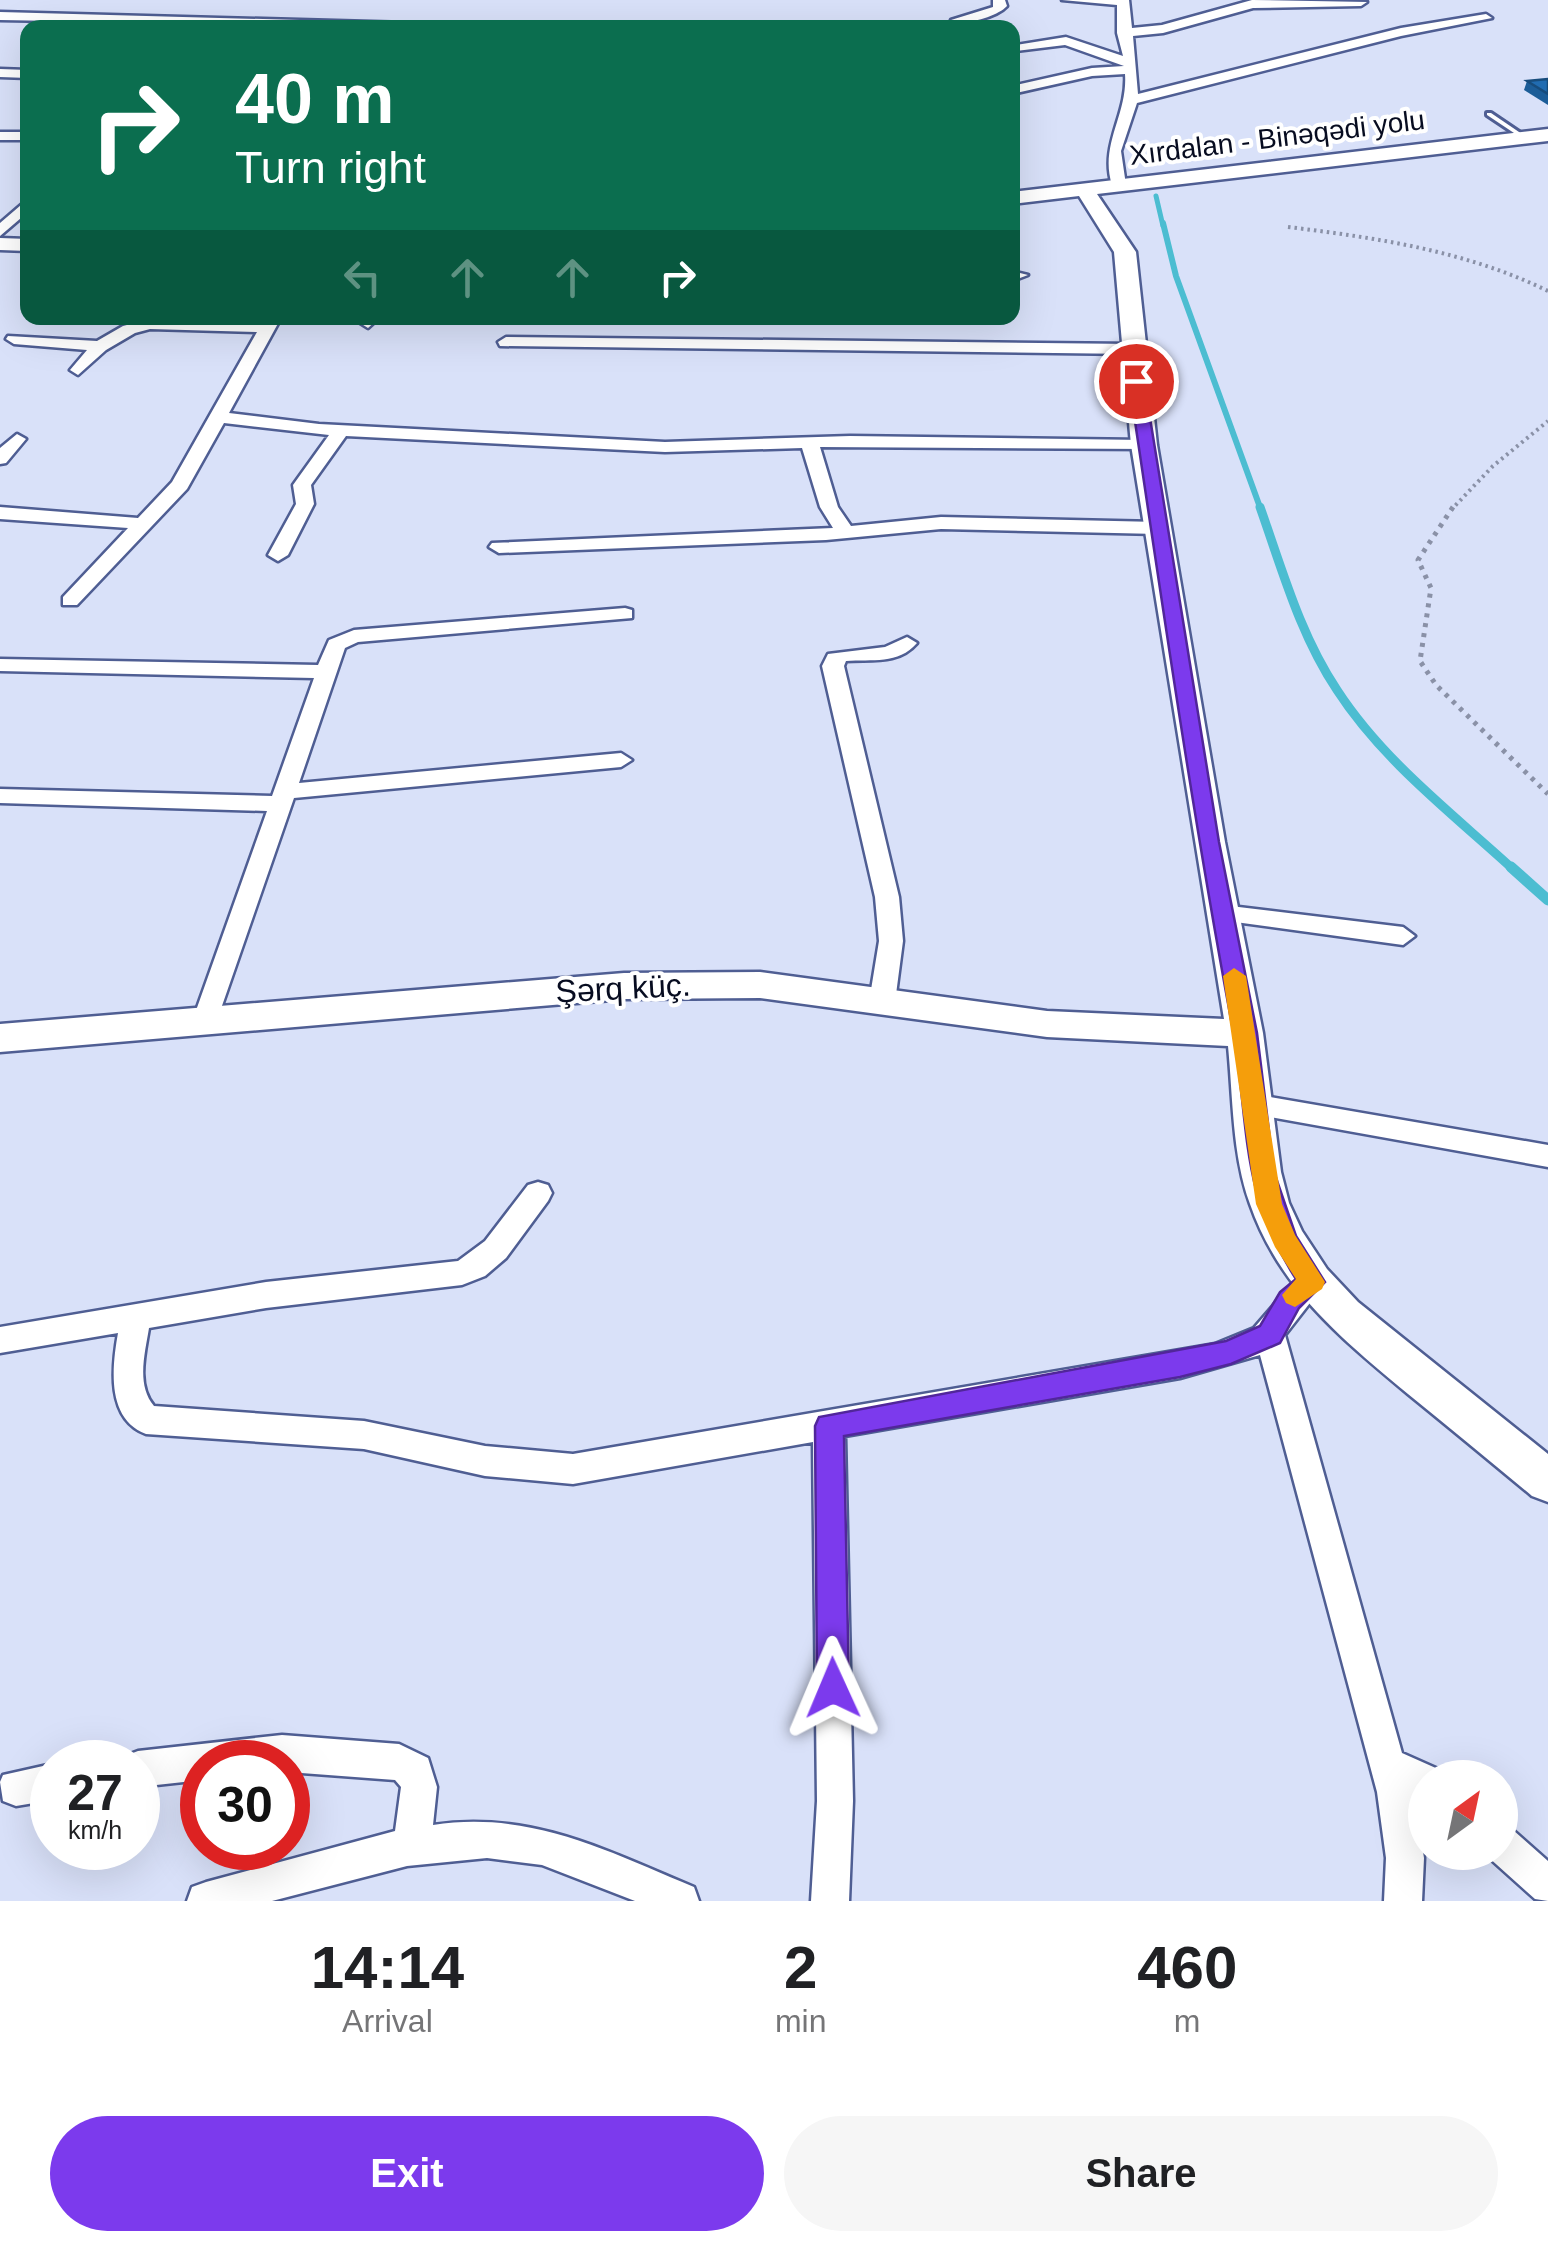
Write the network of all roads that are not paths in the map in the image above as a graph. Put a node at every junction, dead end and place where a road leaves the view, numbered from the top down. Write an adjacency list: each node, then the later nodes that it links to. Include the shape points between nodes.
1 (1000, 0): 10 (street, via 997,10)
2 (1068, 0): 3 (street)
3 (1123, 1): 11 (street)
4 (1360, 2): 11 (street, via 1252,4)
5 (228, 11): 9 (street)
6 (0, 16): 8 (street)
7 (1486, 18): 15 (street, via 1401,32)
8 (95, 20)
9 (219, 20)
10 (958, 20)
11 (1123, 33): 13 (street)
12 (1020, 48): 13 (street, via 1066,41)
13 (1128, 66): 14 (street); 15 (street)
14 (1020, 88)
15 (1132, 100): 19 (street, via 1116,134)
16 (1490, 114): 18 (lane)
17 (1548, 135): 18 (street, Xırdalan - Binəqədi yolu)
18 (1525, 138): 19 (street, Xırdalan - Binəqədi yolu)
19 (1120, 185): 20 (street, Xırdalan - Binəqədi yolu)
20 (1084, 189): 21 (street, Xırdalan - Binəqədi yolu); 29 (street, via 1125,252)
21 (1020, 197)
22 (20, 211): 23 (street)
23 (0, 232)
24 (146, 325): 28 (street)
25 (268, 325): 31 (street)
26 (14, 339): 28 (street)
27 (506, 342): 29 (street, via 583,337)
28 (100, 346): 30 (street)
29 (1133, 349): 35 (street)
30 (78, 370)
31 (221, 417): 32 (street); 38 (street, via 180,485)
32 (341, 430): 34 (street, via 665,447); 42 (street, via 302,485 305,504)
33 (17, 439): 36 (street)
34 (810, 442): 35 (street); 40 (street, via 829,507)
35 (1144, 445): 39 (street)
36 (0, 459)
37 (0, 513): 38 (street)
38 (144, 524): 43 (street)
39 (1158, 528): 40 (street, via 941,523); 51 (street)
40 (844, 530): 41 (street)
41 (498, 547)
42 (278, 555)
43 (70, 601)
44 (625, 614): 47 (street, via 354,636 336,644)
45 (907, 643): 53 (street, via 885,656 846,654 834,666 887,898 891,942)
46 (0, 665): 47 (street)
47 (326, 672): 50 (street)
48 (621, 760): 50 (street)
49 (0, 796): 50 (street)
50 (282, 798): 54 (street)
51 (1222, 914): 52 (street); 55 (street)
52 (1403, 936)
53 (882, 1002): 54 (street, Şərq küç., via 760,984 672,983); 55 (street, Şərq küç., via 1047,1024)
54 (206, 1019): 56 (street, Şərq küç.)
55 (1245, 1033): 57 (street)
56 (0, 1038)
57 (1253, 1104): 58 (street); 60 (street, via 1269,1204)
58 (1548, 1156)
59 (538, 1194): 61 (street, via 494,1253 462,1273 266,1295)
60 (1312, 1282): 62 (street, via 1290,1300); 65 (street, via 1343,1315)
61 (135, 1319): 63 (street); 64 (street, via 128,1387 130,1405 146,1420 364,1435 485,1461 573,1469)
62 (1270, 1334): 64 (street, via 1180,1365); 66 (street)
63 (0, 1340)
64 (829, 1426): 76 (street)
65 (1548, 1481)
66 (1388, 1765): 68 (street); 77 (street, via 1404,1858)
67 (160, 1767): 71 (street, via 282,1753 399,1762 414,1770 419,1787)
68 (1408, 1774)
69 (30, 1786): 70 (street)
70 (16, 1788)
71 (412, 1847): 74 (street); 75 (street, via 472,1838 521,1842)
72 (1518, 1859): 73 (street)
73 (1548, 1886)
74 (206, 1901)
75 (680, 1901)
76 (830, 1901)
77 (1403, 1901)

